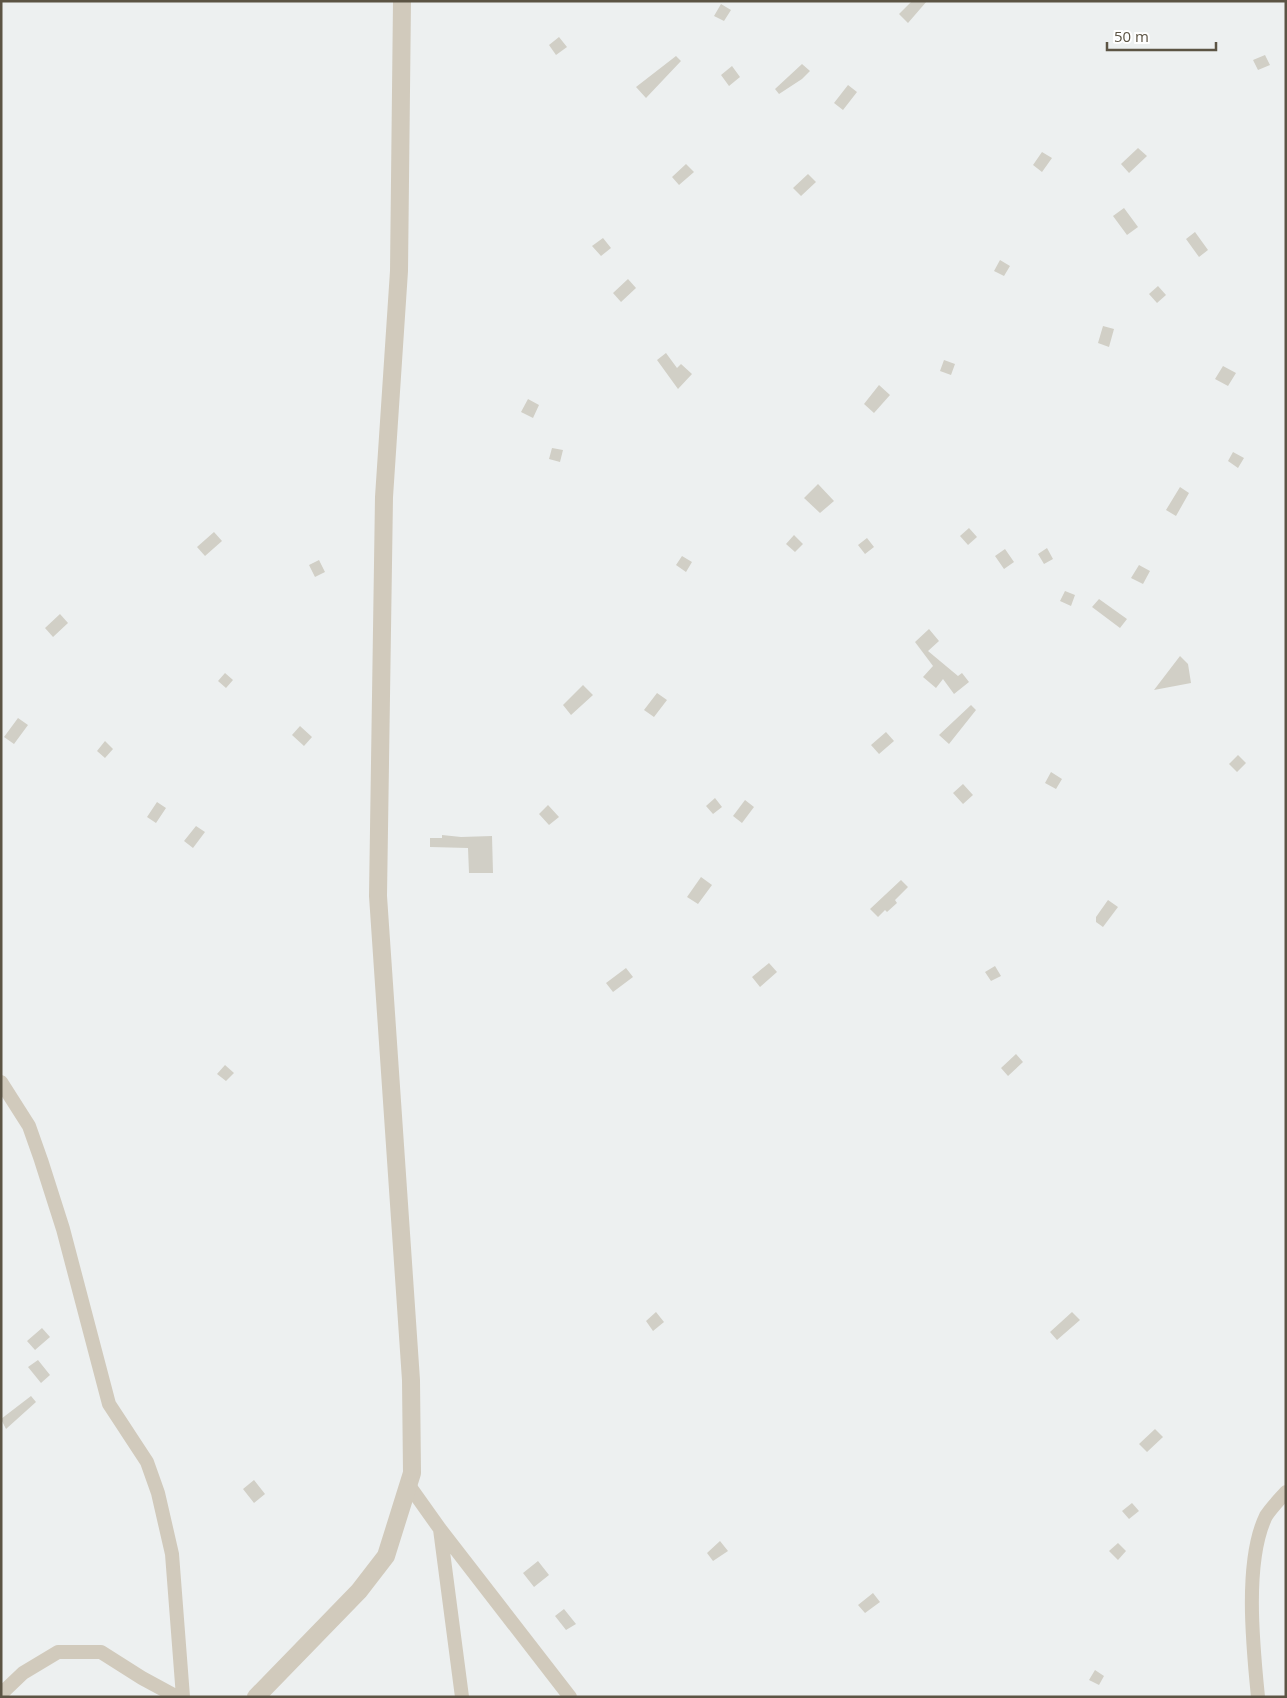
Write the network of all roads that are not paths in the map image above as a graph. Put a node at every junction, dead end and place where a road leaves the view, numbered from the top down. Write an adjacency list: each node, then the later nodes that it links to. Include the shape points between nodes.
1 (402, 1): 3 (street, via 399,271 384,497 378,896 411,1380 412,1472)
2 (1, 1082): 8 (street, via 29,1126 38,1151 63,1229 109,1404 147,1462 158,1493 172,1554)
3 (408, 1484): 5 (street); 9 (street, via 386,1556 359,1591)
4 (1286, 1492): 12 (street, via 1267,1516 1258,1539 1254,1570 1253,1650)
5 (440, 1528): 10 (street); 11 (street)
6 (1, 1694): 7 (street, via 23,1673 58,1652 101,1652)
7 (177, 1697)
8 (183, 1697)
9 (256, 1697)
10 (462, 1697)
11 (570, 1697)
12 (1258, 1697)

